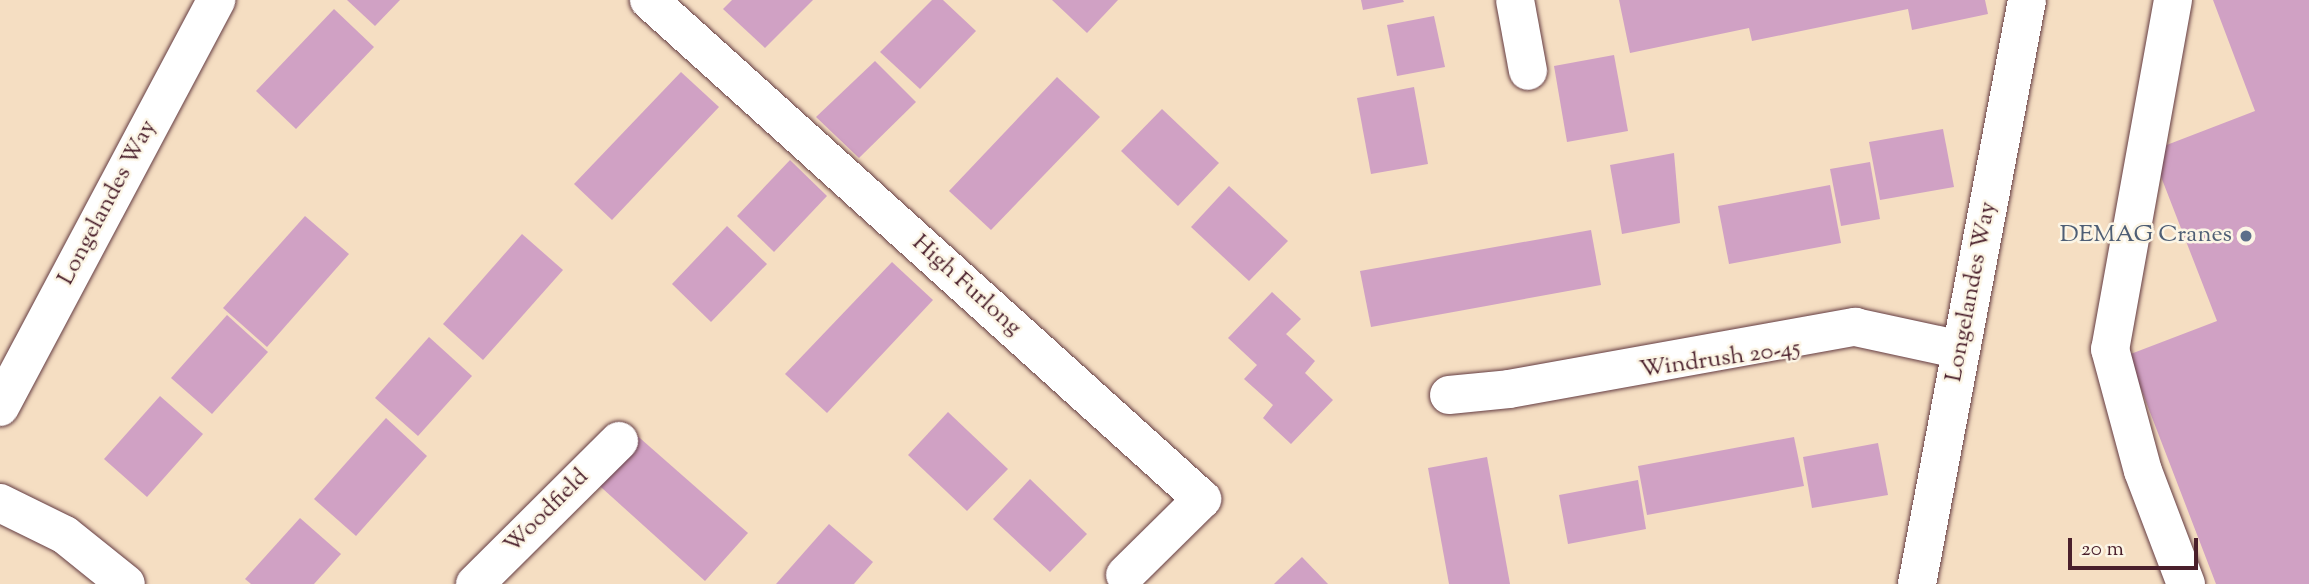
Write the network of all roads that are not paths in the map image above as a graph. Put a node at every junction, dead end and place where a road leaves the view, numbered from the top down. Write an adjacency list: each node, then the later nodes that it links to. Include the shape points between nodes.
1 (216, 0): 9 (street, Longelandes Way)
2 (649, 0): 12 (street, High Furlong, via 1202,499)
3 (1515, 0): 6 (street)
4 (2027, 0): 7 (street, Longelandes Way)
5 (2173, 0): 16 (street, via 2110,349 2143,471)
6 (1528, 71)
7 (1960, 355): 8 (street, Windrush 20-45, via 1869,340 1498,399); 15 (street, Longelandes Way)
8 (1450, 395)
9 (0, 407)
10 (619, 441): 14 (street, Woodfield)
11 (0, 503): 13 (street, via 65,536)
12 (1125, 575)
13 (126, 584)
14 (475, 584)
15 (1917, 584)
16 (2186, 584)

